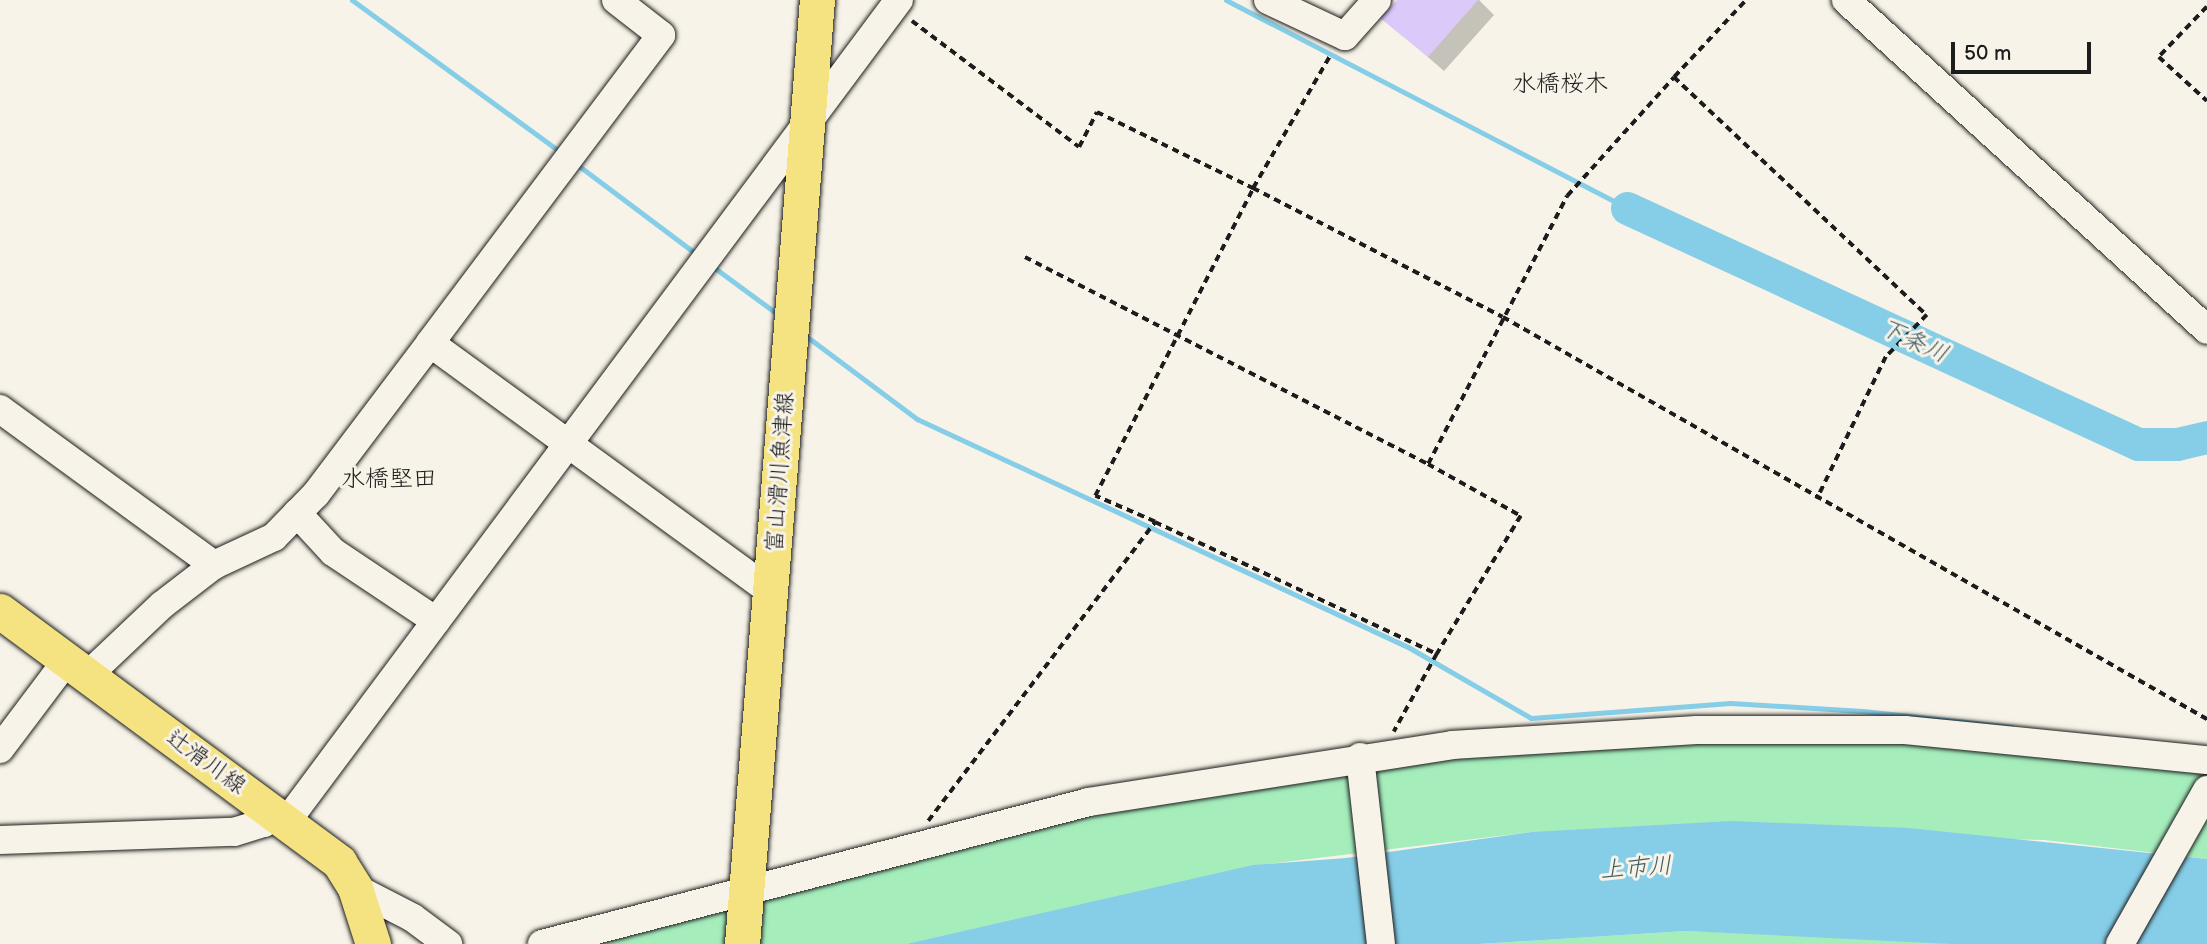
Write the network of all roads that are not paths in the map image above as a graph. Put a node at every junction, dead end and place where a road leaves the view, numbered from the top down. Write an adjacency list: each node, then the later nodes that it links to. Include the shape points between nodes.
1 (616, 0): 9 (street, via 661,34)
2 (817, 0): 7 (main road, 富山滑川魚津線)
3 (1268, 0): 4 (street, via 1345,36)
4 (1377, 0)
5 (1846, 0): 8 (street)
6 (896, 3): 7 (street)
7 (807, 120): 11 (street); 14 (main road, 富山滑川魚津線)
8 (2207, 330)
9 (430, 343): 11 (street); 12 (street)
10 (0, 409): 13 (street)
11 (569, 444): 14 (street); 16 (street)
12 (297, 513): 13 (street, via 274,537); 16 (street, via 332,552)
13 (214, 565): 17 (street)
14 (771, 592): 25 (main road, 富山滑川魚津線)
15 (0, 612): 17 (main road, 辻滑川線)
16 (436, 621): 22 (street)
17 (77, 667): 18 (street); 22 (main road, 辻滑川線)
18 (0, 749)
19 (1371, 755): 20 (street, via 1452,745 1696,730 1905,730); 25 (street, via 1089,802 910,845); 29 (street)
20 (2207, 760)
21 (2207, 790): 30 (street)
22 (281, 816): 23 (street, via 234,832); 24 (main road, 辻滑川線, via 339,862)
23 (0, 840)
24 (355, 888): 26 (main road, 辻滑川線); 27 (street, via 414,918)
25 (745, 916): 28 (street)
26 (373, 944)
27 (449, 944)
28 (542, 944)
29 (1381, 944)
30 (2120, 944)

